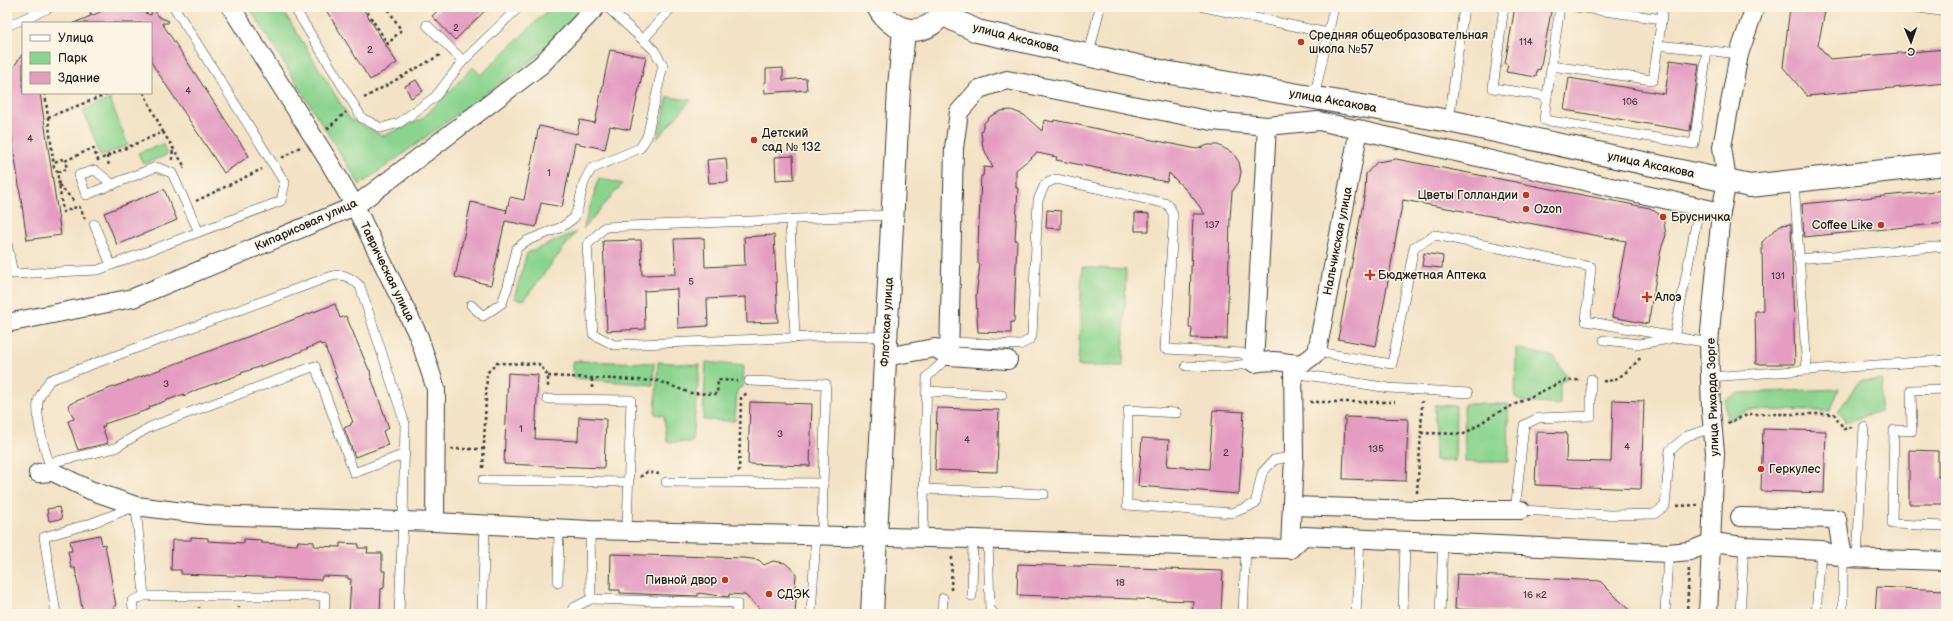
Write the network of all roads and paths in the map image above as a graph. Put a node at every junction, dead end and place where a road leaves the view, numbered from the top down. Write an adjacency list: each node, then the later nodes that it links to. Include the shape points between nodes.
1 (51, 7): 28 (lane)
2 (88, 7): 25 (path)
3 (174, 7): 67 (lane, via 285,183 281,201)
4 (231, 7): 61 (street, Таврическая улица)
5 (294, 7): 36 (lane, via 362,118 381,128 399,123 435,98)
6 (364, 7): 7 (path, via 388,44 401,30)
7 (387, 7)
8 (519, 7): 36 (lane)
9 (596, 7): 61 (street, Кипарисовая улица, via 541,65)
10 (607, 7): 31 (lane)
11 (672, 7): 31 (lane)
12 (878, 7): 29 (street, via 890,23)
13 (1100, 7): 34 (lane)
14 (1204, 7): 30 (lane)
15 (1334, 7): 30 (lane)
16 (1464, 7): 46 (lane)
17 (1504, 7): 42 (lane, via 1493,88)
18 (1560, 7): 37 (lane)
19 (1576, 7): 26 (lane)
20 (1663, 7): 26 (lane)
21 (1755, 7): 35 (street)
22 (1913, 7): 24 (lane)
23 (944, 10): 29 (street, via 935,22 926,27); 34 (street, улица Аксакова, via 977,31)
24 (1946, 12)
25 (91, 16)
26 (1662, 19): 32 (lane)
27 (427, 25): 36 (lane)
28 (7, 26)
29 (904, 29): 64 (street, Флотская улица)
30 (1328, 34): 44 (lane)
31 (643, 40): 72 (lane, via 654,50 663,65 646,137 640,148 591,168 584,182 574,218 562,227 526,241 517,248 502,303 483,316)
32 (1658, 45): 33 (lane); 37 (lane, via 1653,80)
33 (1707, 51): 35 (lane); 42 (lane, via 1694,144 1544,120)
34 (1089, 54): 44 (street, улица Аксакова, via 1165,72)
35 (1739, 54): 56 (street, via 1722,147)
36 (463, 61)
37 (1551, 66): 42 (lane)
38 (45, 94): 45 (path)
39 (94, 94): 43 (path)
40 (108, 94): 43 (path)
41 (144, 94): 49 (path)
42 (1547, 96)
43 (96, 98): 45 (path)
44 (1314, 98): 46 (street, улица Аксакова)
45 (48, 117): 52 (path)
46 (1449, 122): 56 (street, улица Аксакова)
47 (1267, 126): 48 (street, via 1319,121); 80 (street, via 1212,121 1007,80 979,89 959,112 954,148); 84 (street)
48 (1360, 129): 62 (street); 81 (street, Нальчикская улица)
49 (163, 132): 50 (path); 51 (path, via 98,160 93,148)
50 (173, 147): 55 (path); 55 (path, via 185,167)
51 (65, 161): 52 (path, via 61,159); 54 (path, via 65,171)
52 (55, 162): 54 (path, via 54,167)
53 (1946, 164): 57 (street, улица Аксакова)
54 (57, 171): 58 (path)
55 (172, 173): 59 (lane, via 156,167); 67 (lane)
56 (1727, 181): 57 (street, улица Аксакова, via 1750,186); 63 (street, улица Рихарда Зорге)
57 (1794, 182): 70 (lane)
58 (59, 185): 60 (path); 60 (path, via 63,212)
59 (112, 185)
60 (79, 206): 66 (path)
61 (355, 206): 73 (street, Кипарисовая улица, via 133,298); 122 (street, Таврическая улица, via 419,337 436,389)
62 (1699, 208): 63 (street); 75 (lane)
63 (1721, 212): 78 (street, улица Рихарда Зорге)
64 (892, 215): 65 (lane); 79 (street, Флотская улица)
65 (790, 219): 74 (lane); 74 (lane, via 605,227 587,245 593,334 614,345)
66 (90, 224): 71 (lane)
67 (198, 232): 71 (lane)
68 (7, 243): 71 (lane, via 13,274 98,270)
69 (1946, 246): 70 (lane)
70 (1798, 259): 87 (lane)
71 (111, 265)
72 (471, 305)
73 (7, 323)
74 (795, 338): 79 (lane, via 834,336)
75 (1674, 338): 77 (lane); 78 (lane); 81 (lane, via 1586,321 1590,267 1434,235 1414,247 1392,364)
76 (1604, 340): 77 (lane, via 1640,344)
77 (1655, 342): 90 (path, via 1629,369 1609,382)
78 (1709, 343): 89 (street, улица Рихарда Зорге)
79 (886, 346): 80 (street, via 896,355 935,348); 129 (street, Флотская улица)
80 (950, 349): 82 (street); 84 (lane, via 1020,345 1030,340 1038,200 1045,184 1056,179 1168,204 1173,214 1173,227 1165,349 1242,353); 94 (lane, via 927,377)
81 (1317, 352): 86 (street, via 1308,361)
82 (1008, 360)
83 (1946, 360): 87 (lane)
84 (1254, 363): 85 (lane, via 1226,367); 86 (street, via 1274,361)
85 (1186, 366)
86 (1293, 369): 93 (lane, via 1389,388); 98 (street)
87 (1807, 370): 89 (lane)
88 (548, 376): 91 (path, via 659,381 690,393 717,394 718,380); 97 (path); 109 (path, via 539,364 497,363 487,373)
89 (1710, 377): 104 (street, улица Рихарда Зорге)
90 (1591, 380): 105 (path, via 1563,381 1493,415 1464,434); 119 (lane, via 1590,416 1538,418 1524,425 1516,503)
91 (749, 381): 112 (path, via 747,394 741,398); 113 (lane, via 826,384)
92 (1946, 389): 124 (lane, via 1911,390 1912,431 1894,430 1892,524)
93 (1422, 390): 95 (lane); 101 (path)
94 (927, 391): 96 (lane); 114 (lane)
95 (1468, 393)
96 (1002, 395)
97 (547, 399): 110 (lane, via 631,400)
98 (1293, 402): 99 (path); 107 (street)
99 (1399, 402)
100 (1414, 402): 101 (path)
101 (1422, 402): 105 (path)
102 (1177, 413): 107 (lane, via 1128,410 1127,505 1232,513 1256,504 1262,473 1274,460)
103 (1864, 427): 104 (path, via 1844,429 1834,414 1750,414); 143 (lane)
104 (1713, 428): 119 (lane, via 1687,436 1670,450 1665,506 1654,514 1610,515); 135 (street, улица Рихарда Зорге, via 1715,452)
105 (1421, 433): 118 (path)
106 (405, 454): 108 (lane, via 354,472 315,366 150,428 115,448); 108 (lane, via 405,424 360,286 350,277 338,274 50,380 38,401); 121 (lane)
107 (1294, 456): 117 (street)
108 (47, 469): 116 (street, via 90,490)
109 (483, 480): 110 (lane)
110 (628, 482): 111 (path, via 647,472 658,472); 127 (lane)
111 (666, 482): 112 (lane)
112 (738, 482): 113 (lane)
113 (823, 483): 128 (lane)
114 (924, 488): 115 (lane); 130 (lane)
115 (1044, 494)
116 (136, 506): 121 (street, via 207,515); 146 (lane); 151 (lane, via 92,523 44,537)
117 (1292, 506): 118 (street); 139 (street)
118 (1417, 510): 119 (street)
119 (1521, 510)
120 (1740, 517): 143 (street, via 1837,519)
121 (403, 521): 122 (street); 154 (lane)
122 (435, 522): 123 (street)
123 (485, 525): 125 (street); 155 (lane)
124 (1946, 526)
125 (559, 529): 126 (street); 145 (lane)
126 (590, 530): 127 (street); 149 (lane)
127 (626, 531): 128 (street)
128 (819, 536): 129 (street); 158 (lane)
129 (876, 537): 130 (street); 159 (street, Флотская улица)
130 (923, 538): 131 (street)
131 (952, 538): 132 (street); 148 (path, via 951,598)
132 (980, 539): 138 (street); 147 (lane); 161 (lane, via 990,609)
133 (1360, 539): 134 (street); 139 (street, via 1304,536); 163 (lane)
134 (1405, 541): 136 (street); 150 (lane)
135 (1712, 542): 137 (street); 141 (street); 167 (street)
136 (1444, 543): 142 (street); 164 (lane)
137 (1744, 546): 140 (street); 168 (lane)
138 (1246, 548): 139 (street); 162 (lane)
139 (1290, 549)
140 (1822, 550): 143 (street); 169 (lane)
141 (1690, 551): 142 (street); 166 (path)
142 (1668, 553): 165 (lane)
143 (1850, 558): 144 (street); 170 (lane)
144 (1946, 561)
145 (558, 583)
146 (144, 596): 152 (lane, via 132,601); 153 (lane, via 325,596)
147 (972, 596)
148 (943, 598): 160 (lane)
149 (591, 599): 156 (lane, via 573,608); 157 (lane, via 737,602)
150 (1403, 613)
151 (56, 614)
152 (134, 614)
153 (324, 614)
154 (399, 614)
155 (482, 614)
156 (570, 614)
157 (736, 614)
158 (811, 614)
159 (872, 614)
160 (942, 614)
161 (994, 614)
162 (1242, 614)
163 (1356, 614)
164 (1440, 614)
165 (1665, 614)
166 (1687, 614)
167 (1708, 614)
168 (1740, 614)
169 (1816, 614)
170 (1843, 614)

